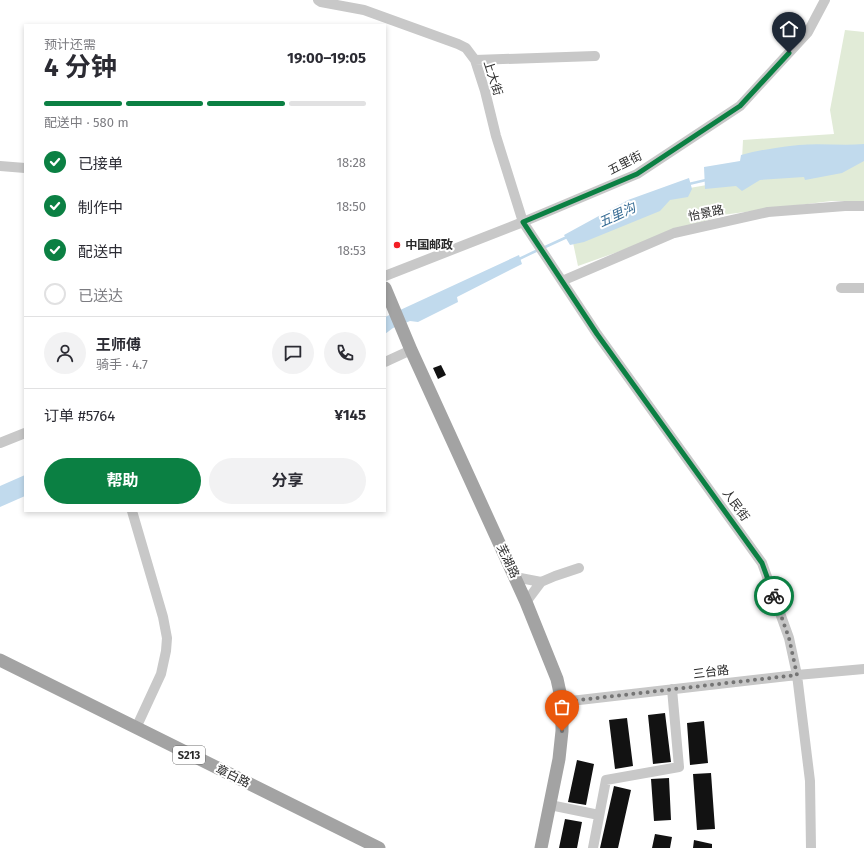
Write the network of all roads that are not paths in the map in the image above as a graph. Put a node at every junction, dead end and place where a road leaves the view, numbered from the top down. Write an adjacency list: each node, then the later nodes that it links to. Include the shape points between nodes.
1 (318, 0): 4 (street, 上大街, via 364,10 458,44 466,48)
2 (825, 0): 8 (street, 五里街, via 808,32 740,106 637,174)
3 (595, 56): 4 (street)
4 (475, 60): 8 (street, 上大街)
5 (0, 166): 6 (street)
6 (24, 168)
7 (864, 206): 10 (street, 怡景路, via 768,212 674,233)
8 (523, 222): 9 (street, 五里街); 10 (street, 人民街)
9 (386, 276)
10 (562, 281): 25 (street, 人民街, via 597,334 762,563 789,638)
11 (841, 288): 12 (street)
12 (864, 288)
13 (386, 290): 14 (main road, 芜湖路)
14 (411, 350): 15 (street); 20 (main road, 芜湖路)
15 (386, 362)
16 (24, 433): 17 (street)
17 (0, 443)
18 (132, 512): 28 (street, via 167,638 161,674)
19 (580, 568): 21 (street)
20 (515, 577): 21 (street); 22 (main road, 芜湖路)
21 (541, 582): 22 (street)
22 (526, 602): 27 (main road, 芜湖路, via 557,679)
23 (0, 660): 28 (main road, 章白路 / S213)
24 (864, 669): 25 (street, 三台路)
25 (797, 675): 26 (street, 三台路); 34 (street, 人民街, via 810,781)
26 (672, 689): 27 (street, 三台路); 30 (street, via 679,767 606,780)
27 (562, 702): 29 (main road, 芜湖路, via 559,759)
28 (136, 728): 31 (main road, 章白路 / S213)
29 (550, 805): 30 (street); 32 (main road, 芜湖路)
30 (599, 815): 33 (street)
31 (380, 848)
32 (541, 848)
33 (593, 848)
34 (811, 848)

